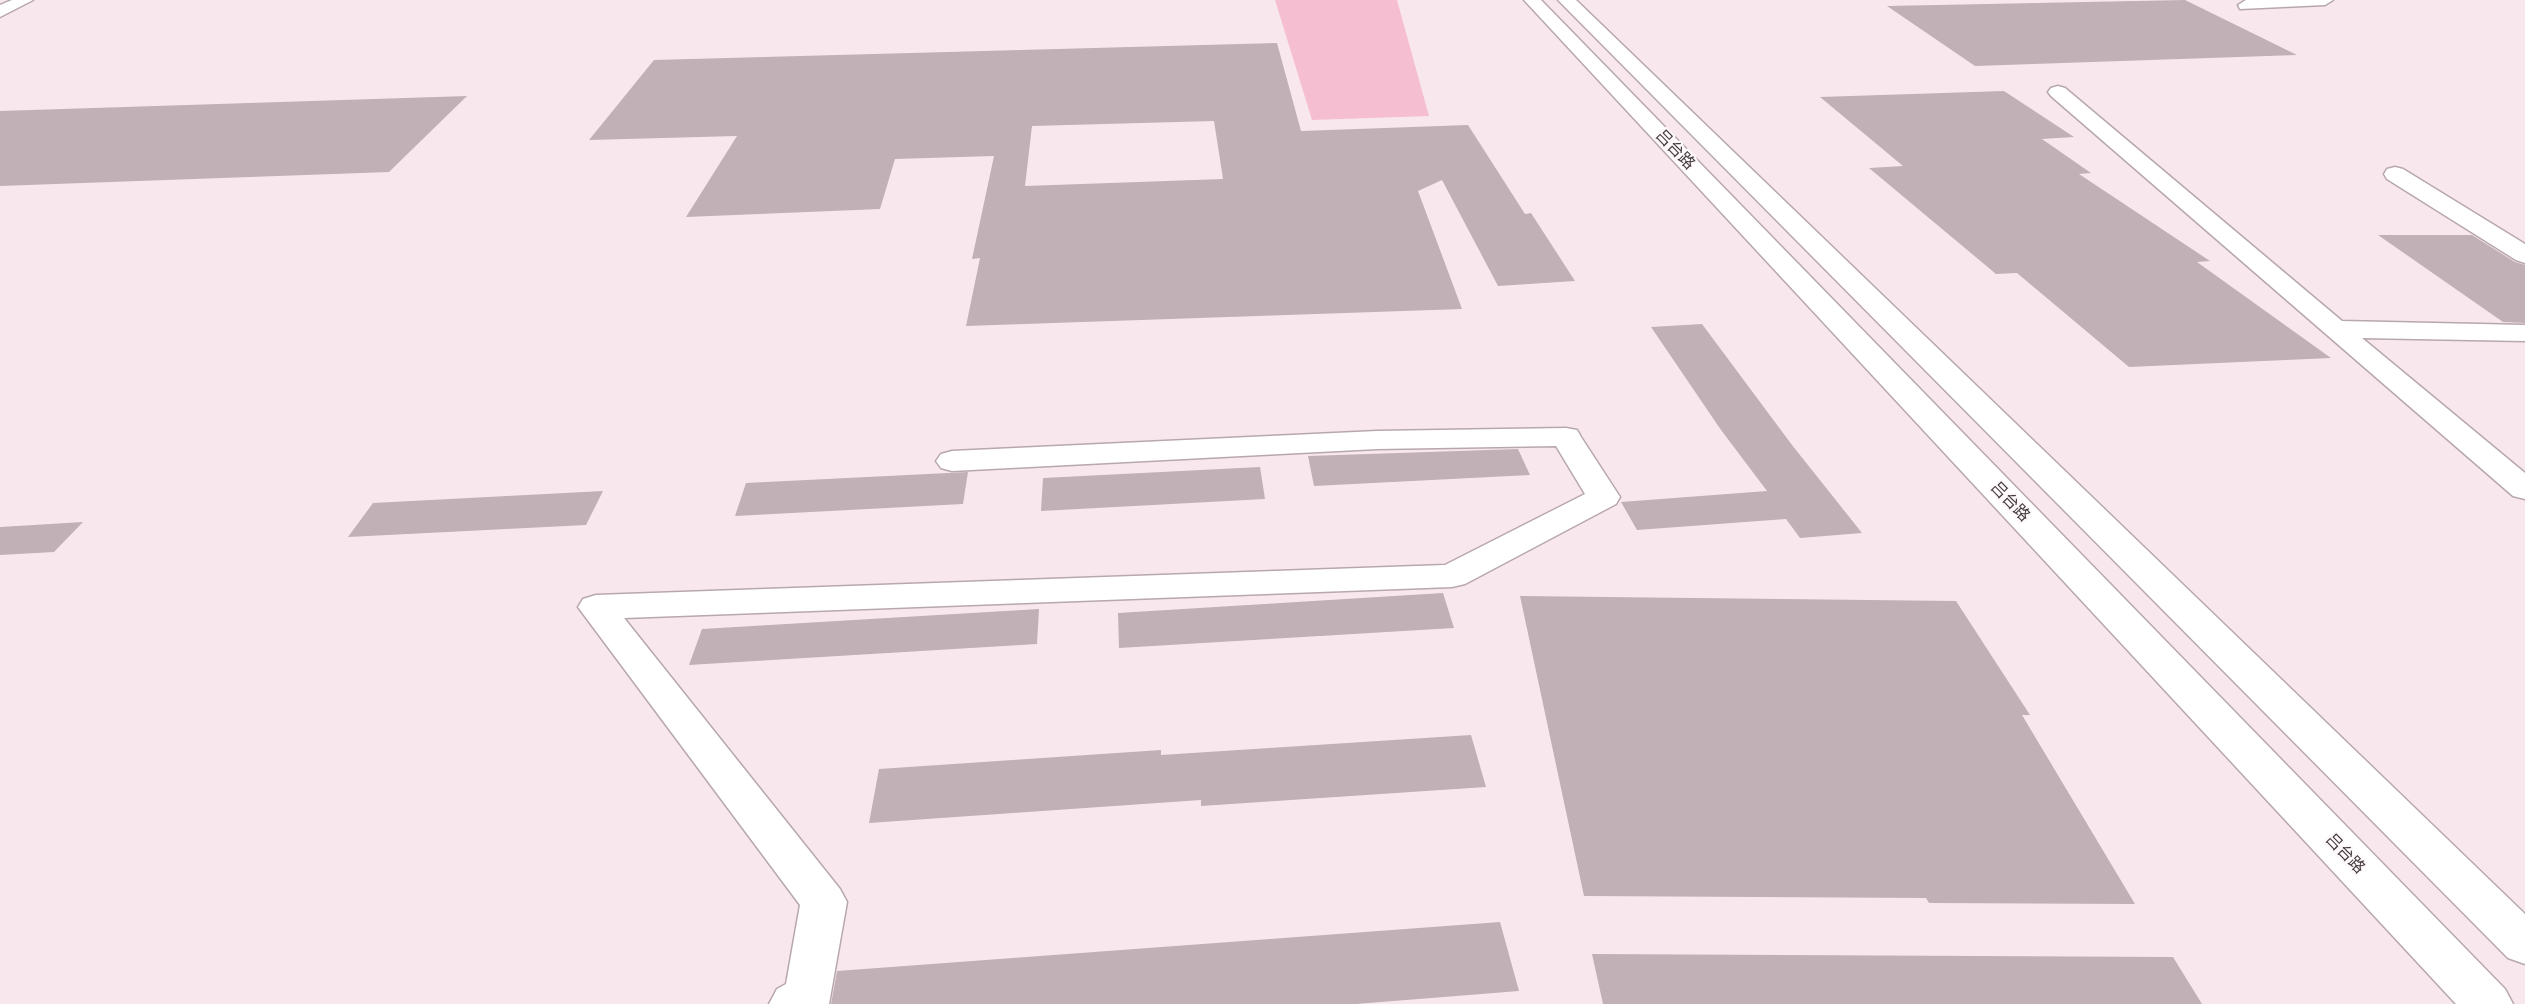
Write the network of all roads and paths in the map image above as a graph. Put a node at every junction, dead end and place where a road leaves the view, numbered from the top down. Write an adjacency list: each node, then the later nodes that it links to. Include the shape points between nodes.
1 (25, 0): 6 (main road)
2 (1532, 0): 16 (main road, 吕台路)
3 (1566, 0): 14 (main road, 吕台路)
4 (2325, 0): 5 (main road)
5 (2246, 5)
6 (0, 12)
7 (2058, 92): 10 (main road)
8 (2395, 174): 9 (main road)
9 (2525, 255)
10 (2335, 329): 11 (main road); 13 (main road)
11 (2525, 333)
12 (952, 461): 15 (main road, via 1377,440 1566,437 1605,497 1452,576 596,607 824,902 808,997)
13 (2525, 489)
14 (2525, 944)
15 (794, 1004)
16 (2488, 1004)

